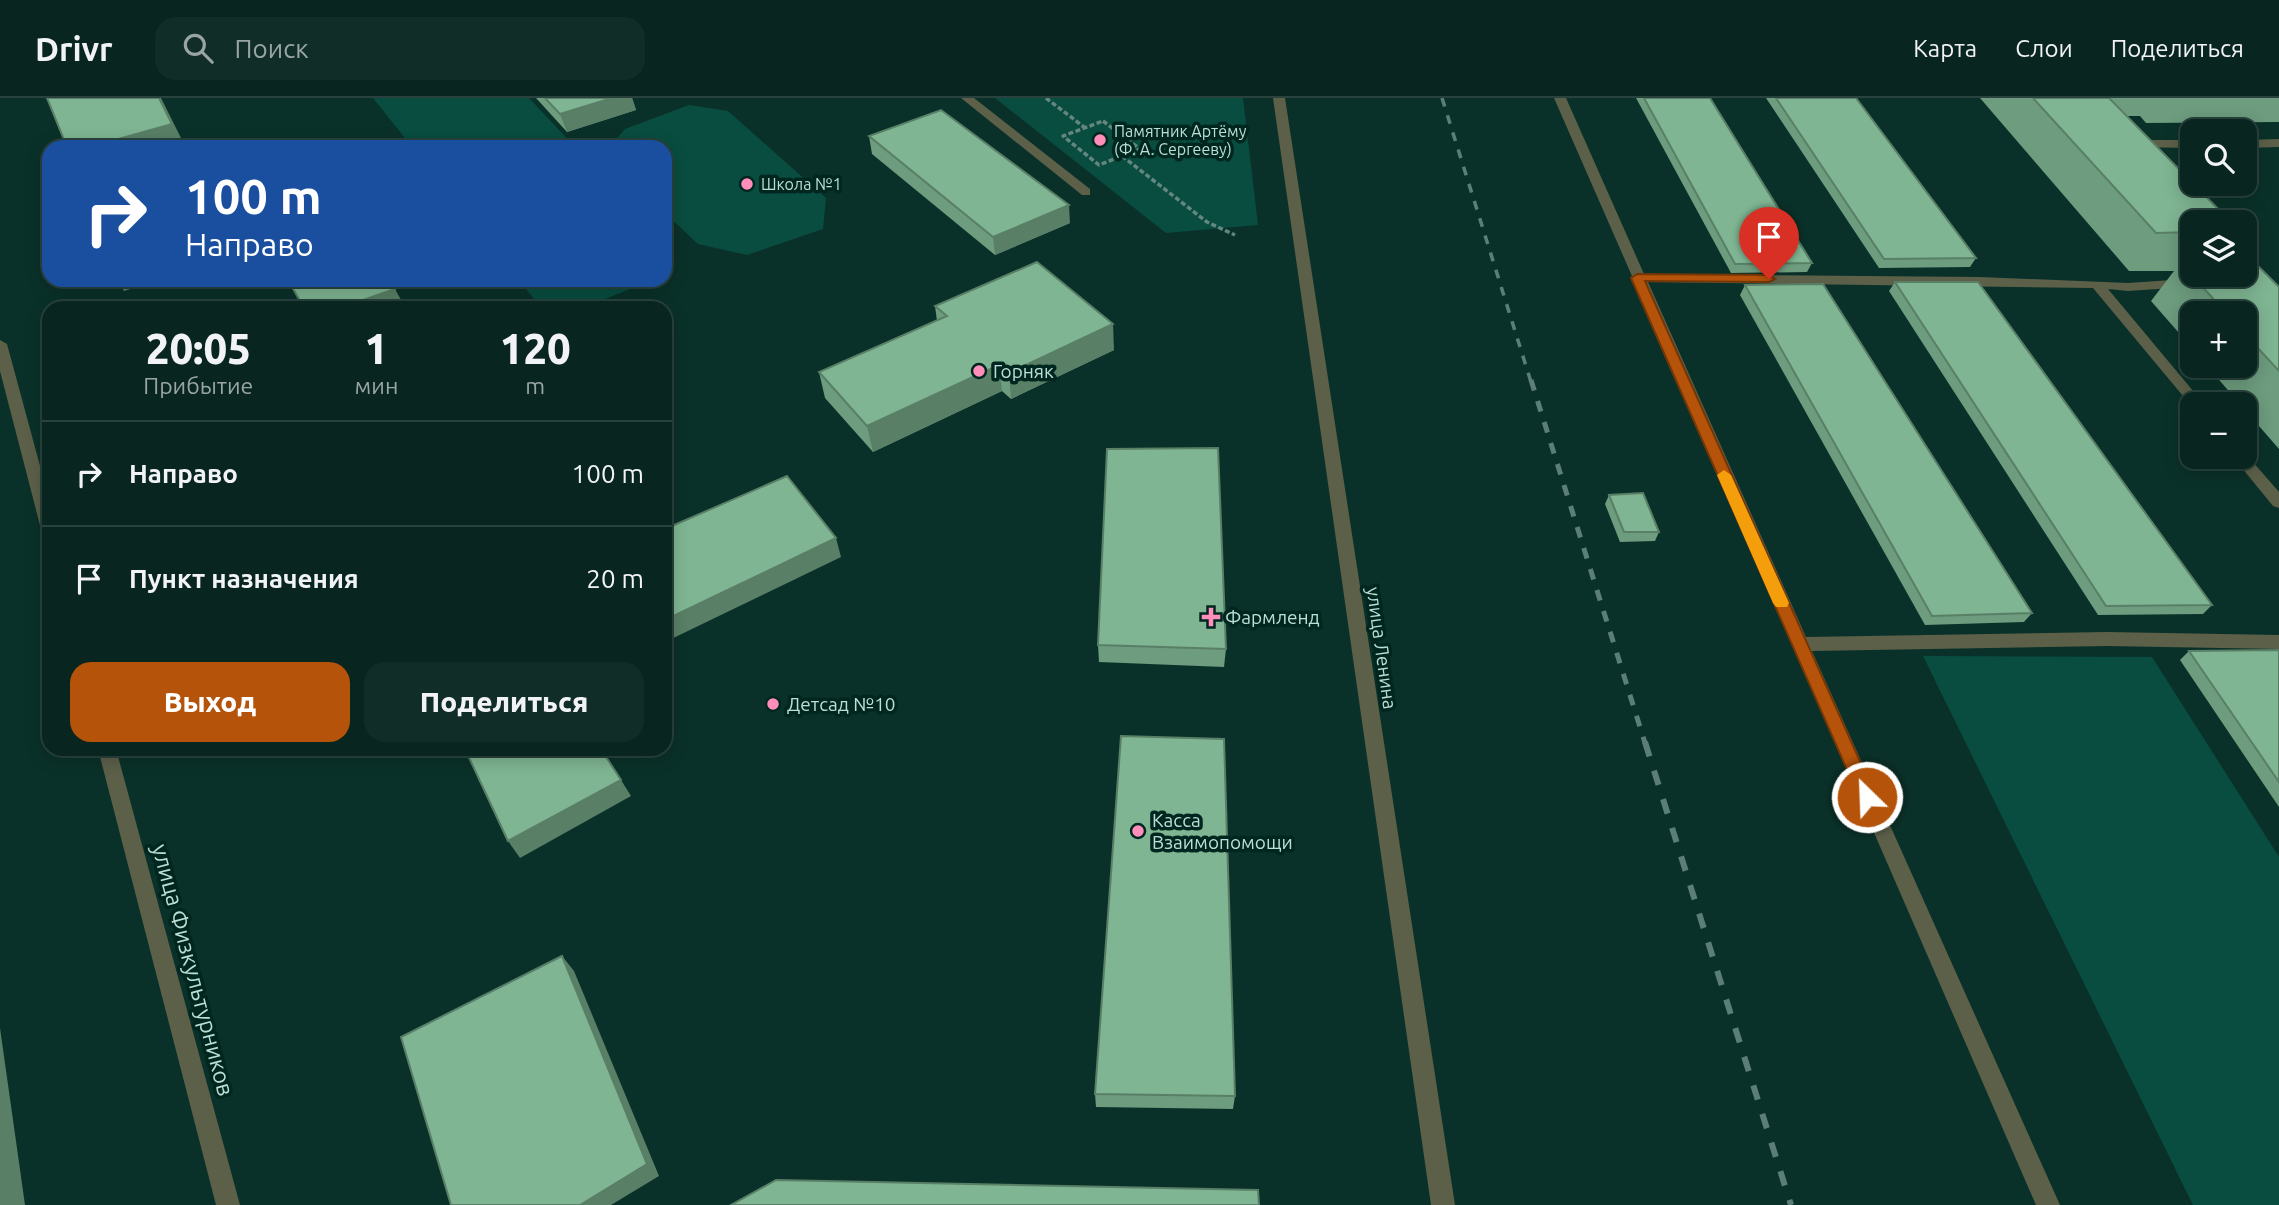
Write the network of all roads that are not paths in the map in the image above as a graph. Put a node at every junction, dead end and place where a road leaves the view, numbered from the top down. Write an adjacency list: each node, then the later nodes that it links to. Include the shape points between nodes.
1 (967, 98): 8 (street)
2 (1279, 98): 21 (street, улица Ленина)
3 (1560, 98): 9 (street)
4 (2279, 143): 6 (street)
5 (2180, 144): 7 (street, via 2136,144)
6 (2257, 144)
7 (2144, 154)
8 (1086, 192)
9 (1637, 278): 11 (street); 18 (street)
10 (2180, 283): 11 (street)
11 (2097, 284): 13 (street)
12 (0, 344): 16 (street)
13 (2187, 392)
14 (2251, 469): 15 (street)
15 (2279, 502)
16 (42, 503)
17 (2279, 642): 18 (street, via 2108,639)
18 (1800, 645): 22 (street)
19 (109, 756): 20 (street, улица Физкультурников)
20 (228, 1205)
21 (1443, 1205)
22 (2048, 1205)

